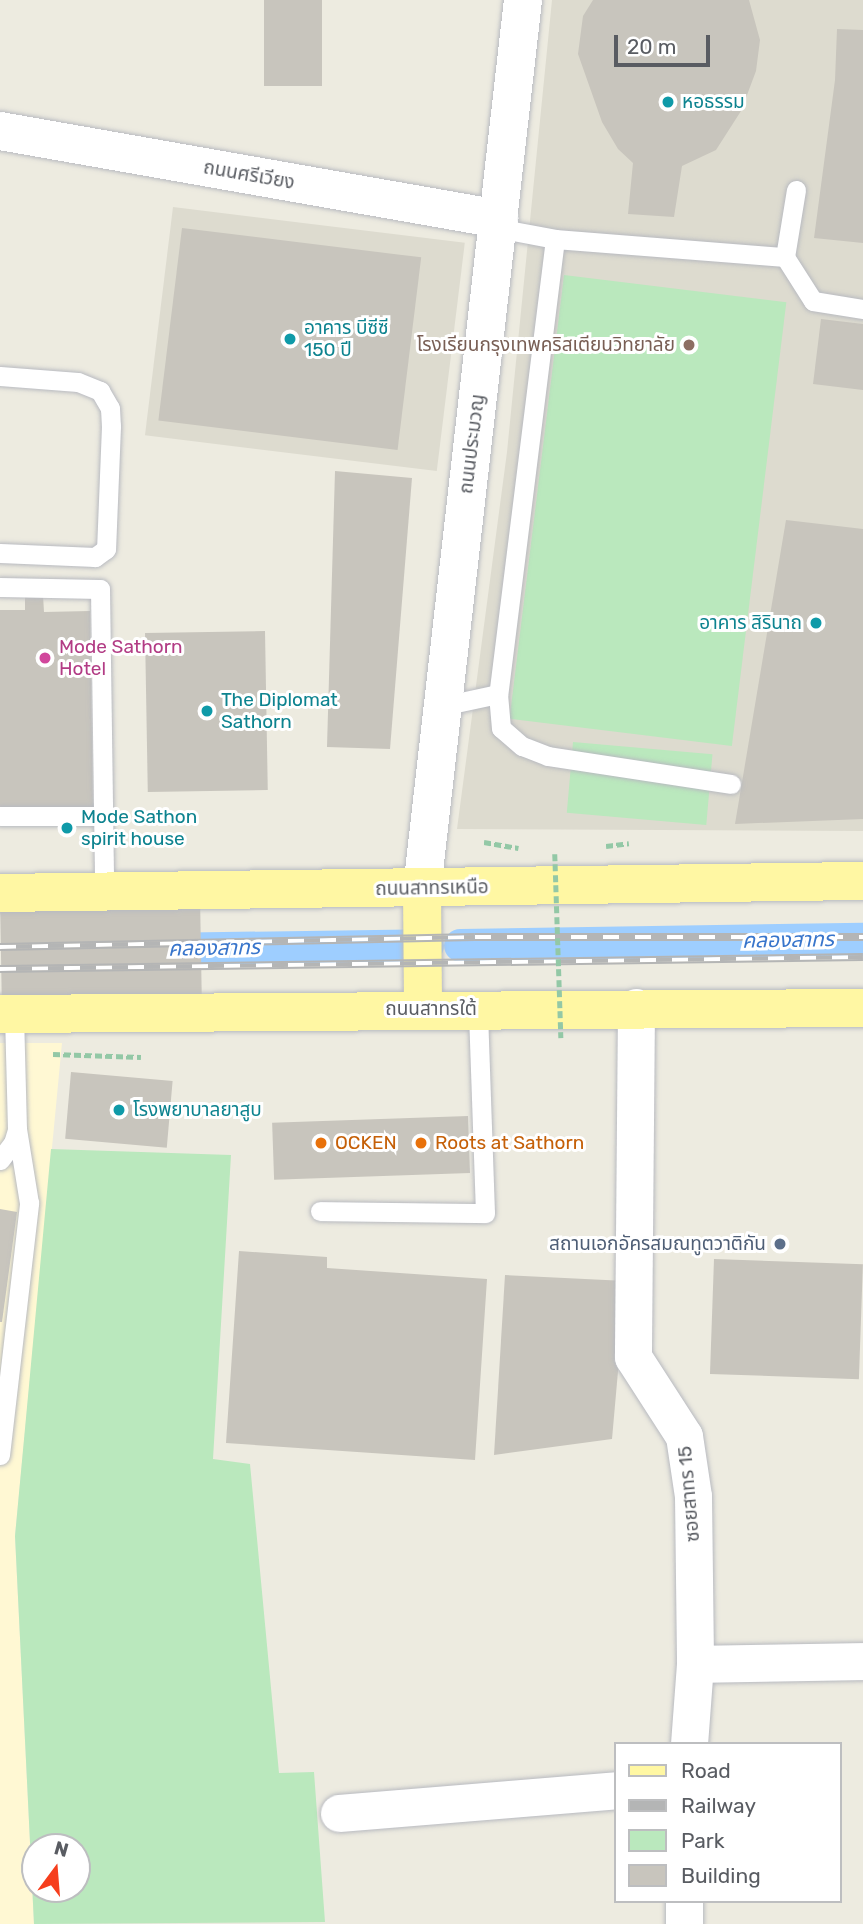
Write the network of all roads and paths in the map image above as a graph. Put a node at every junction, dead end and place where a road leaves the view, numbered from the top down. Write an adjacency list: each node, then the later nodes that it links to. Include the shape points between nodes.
1 (523, 0): 4 (street, ถนนประมวญ)
2 (0, 131): 4 (street, ถนนศรีเวียง)
3 (796, 190): 6 (lane)
4 (498, 223): 5 (lane); 12 (street, ถนนประมวญ)
5 (555, 239): 6 (lane); 11 (lane)
6 (785, 257): 7 (lane, via 813,301)
7 (863, 309)
8 (0, 376): 9 (lane, via 78,382 100,391 110,408 111,426 106,549 95,557)
9 (0, 553)
10 (0, 587): 15 (lane, via 100,589)
11 (498, 694): 12 (lane); 13 (lane, via 502,728 522,746 548,755)
12 (442, 706): 20 (street, ถนนประมวญ)
13 (731, 784)
14 (0, 816): 15 (lane)
15 (103, 816): 18 (lane)
16 (555, 853): 26 (path, bridge)
17 (863, 881): 20 (main road, ถนนสาทรเหนือ)
18 (104, 892): 19 (main road, ถนนสาทรเหนือ); 20 (main road, ถนนสาทรเหนือ)
19 (0, 893)
20 (422, 900): 21 (main road)
21 (423, 994): 24 (main road, ถนนสาทรใต้); 25 (main road, ถนนสาทรใต้)
22 (636, 1007): 23 (main road, ถนนสาทรใต้); 24 (main road, ถนนสาทรใต้); 36 (street, ซอยสาทร 15, via 633,1356 684,1436 693,1496)
23 (863, 1008)
24 (478, 1009): 33 (lane, via 485,1213)
25 (7, 1013): 30 (lane)
26 (561, 1038)
27 (53, 1054): 28 (path)
28 (141, 1057)
29 (0, 1090): 30 (lane)
30 (16, 1104): 31 (lane)
31 (17, 1129): 32 (lane); 34 (lane, via 29,1203)
32 (0, 1160)
33 (320, 1211)
34 (0, 1455)
35 (863, 1661): 36 (street)
36 (695, 1664): 37 (street, ซอยสาทร 15)
37 (689, 1742)
38 (614, 1790): 39 (street)
39 (339, 1813)
40 (684, 1903): 41 (street)
41 (684, 1924)

